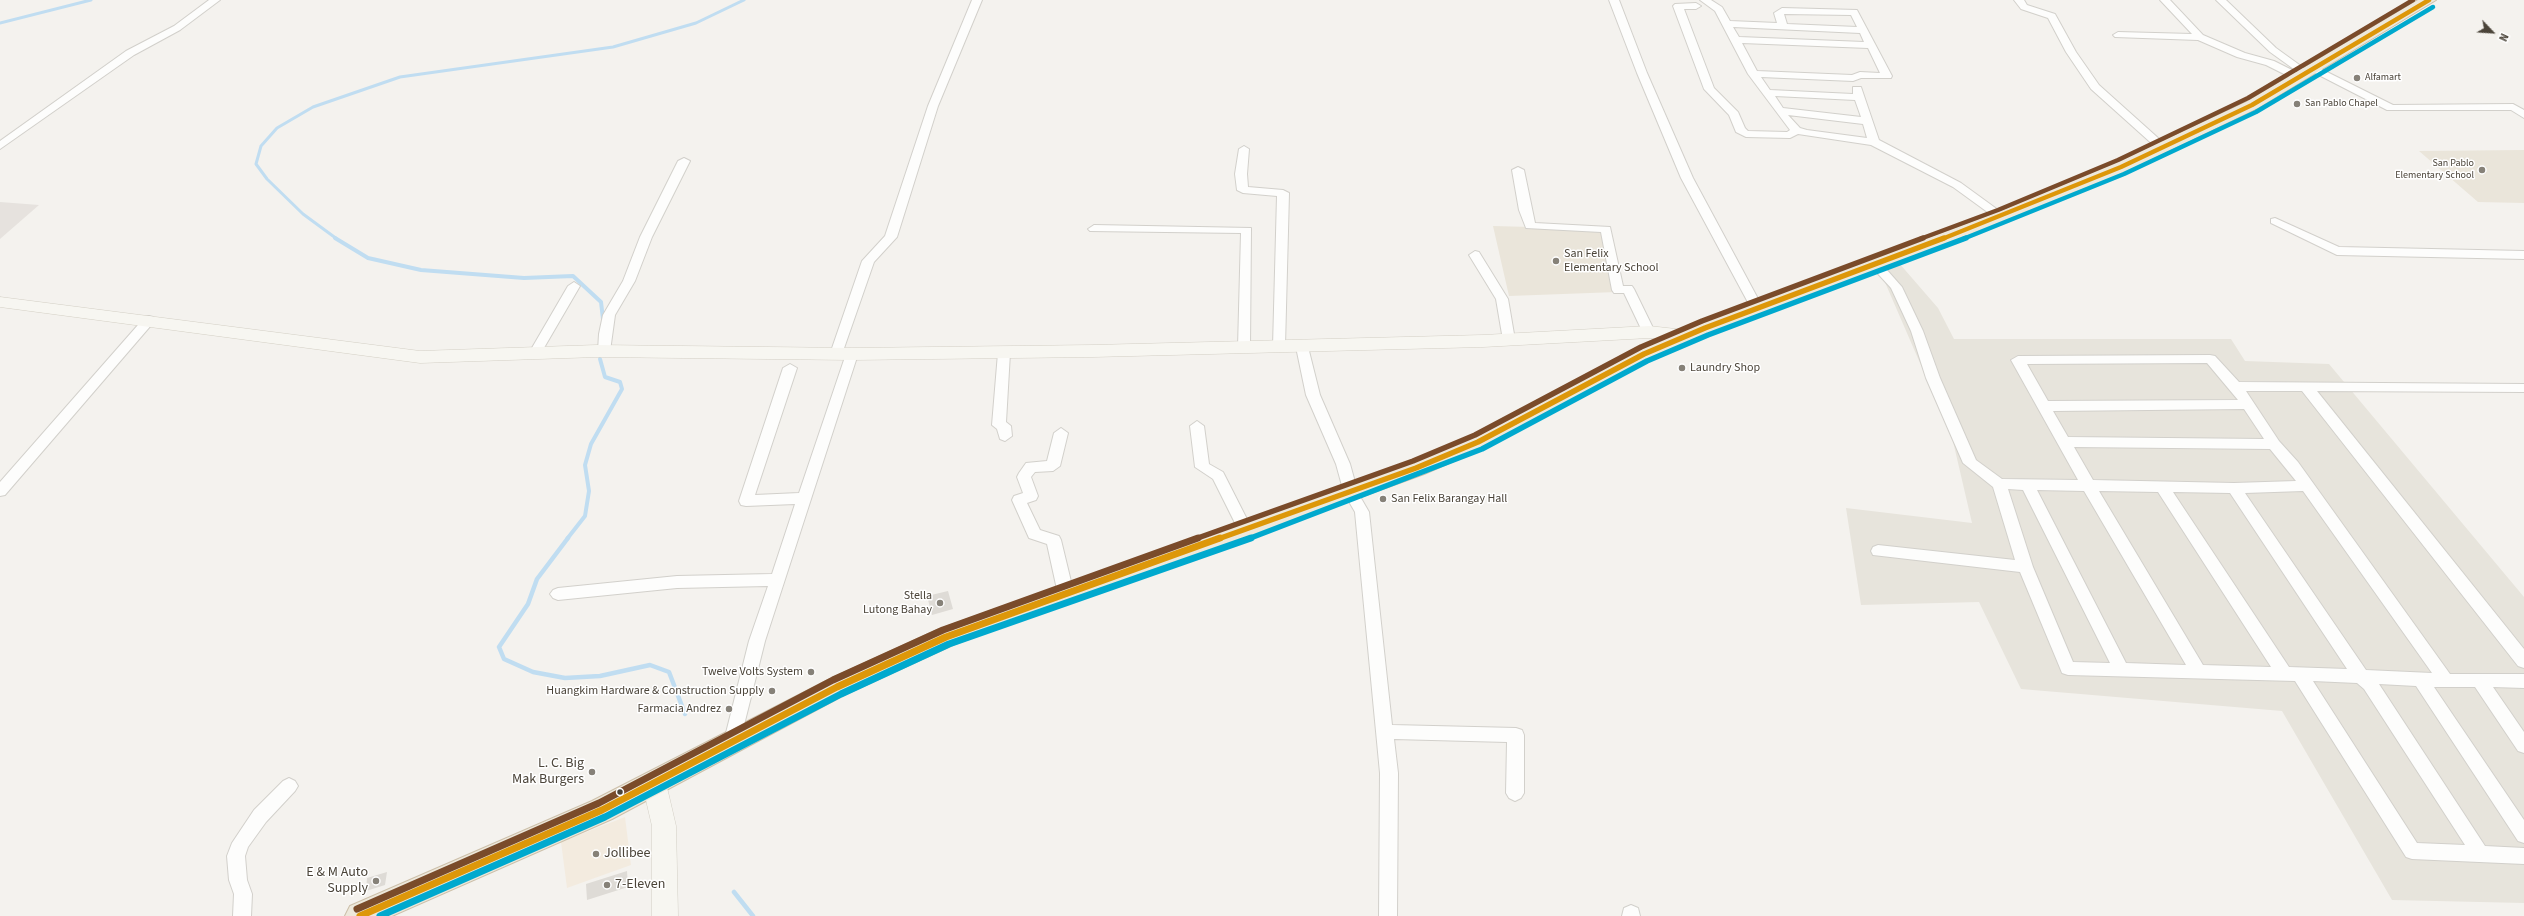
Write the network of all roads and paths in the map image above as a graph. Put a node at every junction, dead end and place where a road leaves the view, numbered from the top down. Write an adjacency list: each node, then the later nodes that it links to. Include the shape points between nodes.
1 (215, 0): 26 (street, via 177,28 130,53)
2 (977, 0): 50 (street, via 933,106 891,237 868,261)
3 (1614, 0): 39 (street, via 1687,178)
4 (2019, 0): 27 (street, via 2024,7 2052,16 2071,52 2096,87)
5 (2164, 0): 13 (street)
6 (2221, 0): 17 (street, via 2273,50)
7 (2426, 1): 17 (highway)
8 (1697, 2): 9 (street, via 1719,9); 24 (street, via 1678,6 1708,89 1734,114 1740,130 1746,134 1790,135)
9 (1727, 21): 10 (street); 14 (street)
10 (1783, 26): 11 (street); 11 (street, via 1779,13 1782,11 1854,12)
11 (1864, 30): 15 (street)
12 (2118, 35): 13 (street)
13 (2200, 37): 17 (street, via 2241,55)
14 (1736, 40): 15 (street); 16 (street)
15 (1872, 45): 18 (street, via 1887,76 1860,75)
16 (1752, 74): 18 (street); 19 (street)
17 (2307, 74): 22 (street, via 2391,108 2513,106); 27 (highway, via 2252,105)
18 (1853, 78): 20 (street)
19 (1766, 93): 20 (street); 21 (street)
20 (1860, 98): 23 (street)
21 (1781, 111): 23 (street); 24 (street)
22 (2524, 115)
23 (1868, 121): 25 (street)
24 (1796, 130): 25 (street)
25 (1874, 142): 31 (street, via 1957,185)
26 (0, 146)
27 (2163, 148): 31 (highway)
28 (1244, 149): 44 (street, via 1241,174 1243,190 1283,193)
29 (684, 161): 47 (street, via 646,237 629,281 609,315 604,334)
30 (1518, 170): 41 (street, via 1524,210 1530,226 1606,229 1618,290 1628,290)
31 (2001, 217): 36 (highway)
32 (2275, 221): 35 (street, via 2337,251)
33 (1094, 229): 46 (street, via 1247,230)
34 (1475, 255): 43 (street, via 1502,299)
35 (2524, 255)
36 (1875, 264): 39 (highway); 62 (street, via 1896,287 1917,331 1933,378 1970,463)
37 (574, 286): 49 (street)
38 (0, 302): 40 (street)
39 (1757, 308): 42 (highway)
40 (150, 320): 49 (street, via 420,356); 68 (street)
41 (1649, 332): 42 (street); 43 (street)
42 (1685, 336): 69 (highway, via 1644,354 1478,442)
43 (1509, 340): 45 (street)
44 (1279, 346): 45 (street); 46 (street)
45 (1302, 346): 69 (street, via 1313,395 1343,464)
46 (1244, 347): 48 (street)
47 (604, 351): 49 (street); 50 (street)
48 (1004, 352): 50 (street); 59 (street, via 998,425 1004,426)
49 (536, 353)
50 (844, 354): 70 (street)
51 (790, 368): 70 (street, via 746,501)
52 (2305, 385): 53 (street); 54 (street); 77 (street)
53 (2236, 386): 55 (street); 56 (street, via 2210,359 2018,360)
54 (2524, 388)
55 (2248, 404): 56 (street); 61 (street)
56 (2045, 406): 60 (street)
57 (1197, 426): 71 (street, via 1202,467 1218,476)
58 (1061, 433): 76 (street, via 1053,466 1031,467 1024,477 1031,496 1019,500 1034,534 1054,540)
59 (1005, 436)
60 (2063, 442): 61 (street); 64 (street)
61 (2274, 444): 66 (street, via 2294,466)
62 (1999, 484): 63 (street); 73 (street)
63 (2027, 484): 64 (street); 78 (street)
64 (2088, 485): 65 (street); 79 (street)
65 (2162, 486): 67 (street); 80 (street)
66 (2306, 486): 67 (street); 82 (street)
67 (2234, 488): 81 (street)
68 (0, 491)
69 (1350, 493): 71 (highway); 86 (street, via 1362,512)
70 (805, 498): 74 (street)
71 (1246, 531): 76 (highway)
72 (1878, 551): 73 (street)
73 (2025, 567): 78 (street, via 2068,668)
74 (778, 580): 75 (street, via 677,582); 87 (street, via 758,641)
75 (558, 594)
76 (1066, 594): 87 (highway, via 946,637 881,666)
77 (2524, 660)
78 (2121, 669): 79 (street)
79 (2198, 671): 80 (street)
80 (2293, 675): 81 (street); 93 (street, via 2412,851)
81 (2361, 676): 83 (street); 93 (street, via 2370,684)
82 (2445, 679): 83 (street); 84 (street)
83 (2422, 680): 92 (street)
84 (2480, 681): 85 (street); 88 (street)
85 (2524, 681)
86 (1384, 732): 91 (street, via 1516,734); 98 (street, via 1389,773)
87 (730, 745): 89 (highway)
88 (2524, 746)
89 (654, 783): 96 (highway, via 602,810); 97 (street, via 664,826)
90 (289, 786): 95 (street, via 260,816 241,843 236,856 238,880 243,894)
91 (1515, 793)
92 (2524, 835)
93 (2481, 855): 94 (street)
94 (2524, 856)
95 (242, 916)
96 (360, 916)
97 (665, 916)
98 (1388, 916)

